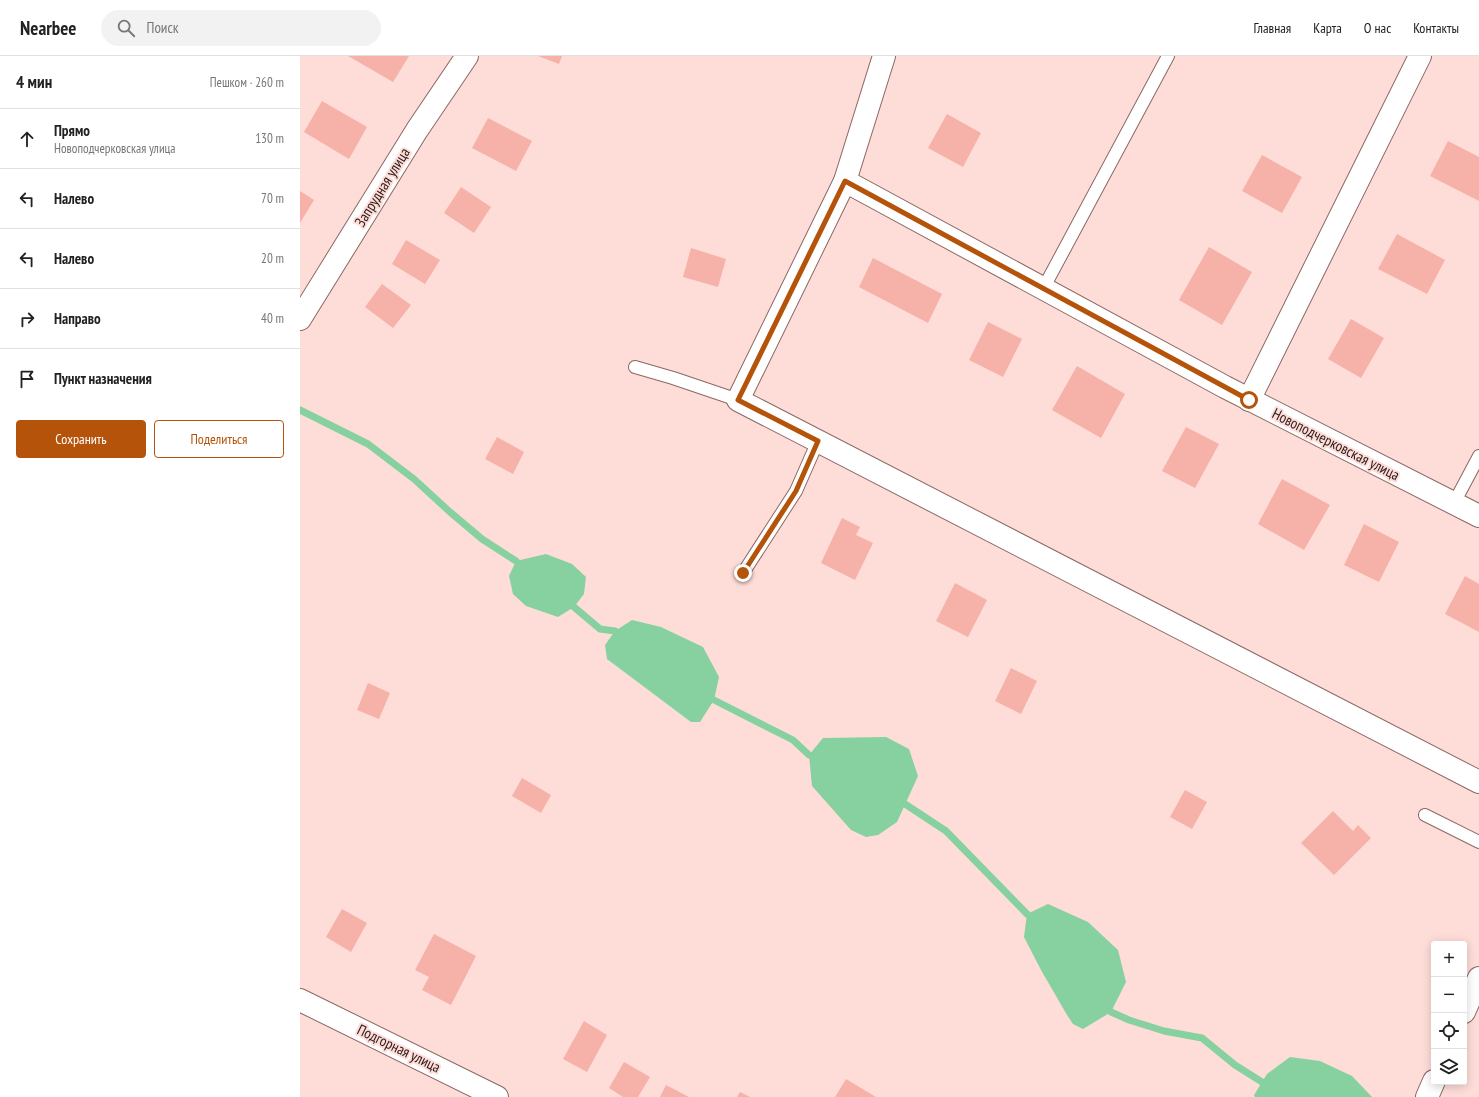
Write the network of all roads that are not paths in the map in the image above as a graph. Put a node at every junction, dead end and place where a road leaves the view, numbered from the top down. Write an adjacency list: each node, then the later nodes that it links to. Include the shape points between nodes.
1 (467, 56): 7 (street, Запрудная улица, via 417,130)
2 (884, 56): 5 (street)
3 (1168, 56): 6 (lane)
4 (1420, 56): 10 (street)
5 (845, 181): 6 (street, Новоподчерковская улица); 9 (street)
6 (1043, 289): 10 (street, Новоподчерковская улица)
7 (300, 319)
8 (635, 367): 9 (lane)
9 (738, 400): 11 (street)
10 (1249, 400): 13 (street, Новоподчерковская улица)
11 (818, 441): 15 (lane, via 796,491); 16 (street)
12 (1479, 456): 13 (lane)
13 (1454, 503): 14 (street, Новоподчерковская улица)
14 (1479, 516)
15 (743, 573)
16 (1479, 782)
17 (1425, 815): 18 (lane)
18 (1479, 842)
19 (1479, 978): 21 (street)
20 (300, 1000): 23 (street, Подгорная улица)
21 (1470, 1010)
22 (1432, 1085): 24 (street)
23 (497, 1097)
24 (1427, 1097)

